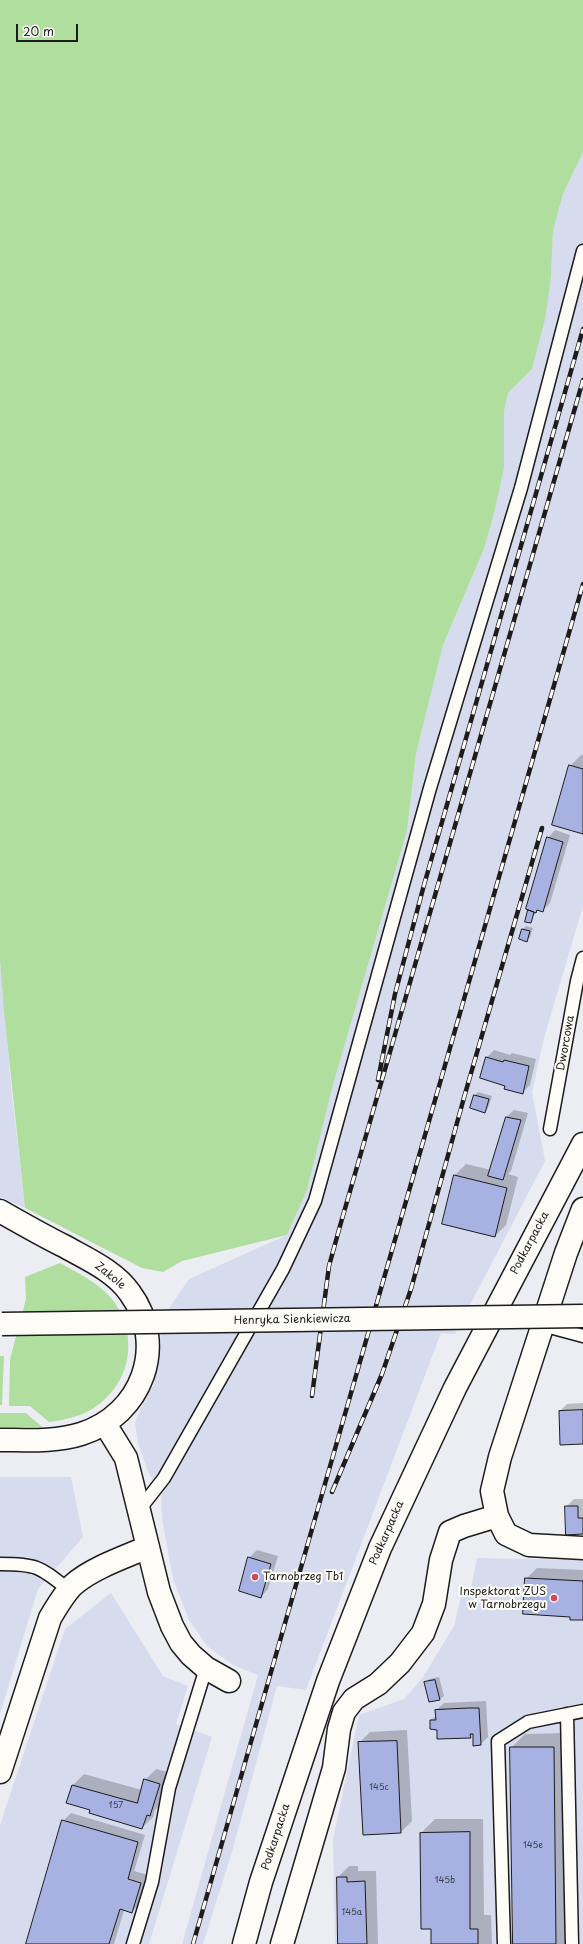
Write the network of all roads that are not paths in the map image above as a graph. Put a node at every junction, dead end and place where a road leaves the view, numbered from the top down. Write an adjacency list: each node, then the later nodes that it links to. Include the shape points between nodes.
1 (583, 250): 13 (lane, via 521,488 430,788 314,1201 283,1269 164,1478)
2 (583, 958): 3 (lane, Dworcowa)
3 (550, 1129)
4 (583, 1144): 25 (street, Podkarpacka, via 455,1388 380,1548 328,1681 261,1882)
5 (0, 1211): 11 (street, Zakole, via 97,1264 130,1292 141,1311 148,1334 144,1373 139,1388 125,1408)
6 (581, 1216): 9 (street)
7 (583, 1316): 8 (street, Henryka Sienkiewicza, bridge)
8 (1, 1324)
9 (542, 1325): 10 (lane); 14 (street, via 496,1470 492,1491)
10 (583, 1336)
11 (106, 1424): 12 (street, Zakole, via 81,1435 52,1439); 13 (street, via 126,1458)
12 (0, 1440)
13 (139, 1510): 15 (street)
14 (496, 1516): 16 (street, via 506,1534 529,1545); 26 (street, via 450,1532 441,1560 434,1604 423,1634 400,1663 378,1684 354,1699 344,1712 334,1768)
15 (148, 1547): 18 (street, via 84,1577); 19 (street, via 159,1592 172,1626 181,1643)
16 (583, 1548)
17 (0, 1564): 18 (lane, via 27,1564 40,1568)
18 (69, 1590): 23 (street, via 50,1618)
19 (206, 1668): 20 (street); 24 (lane, via 169,1788 152,1882)
20 (229, 1681)
21 (583, 1711): 22 (lane)
22 (567, 1714): 27 (lane, via 528,1722 498,1741); 28 (lane)
23 (0, 1772)
24 (133, 1944)
25 (244, 1944)
26 (282, 1944)
27 (504, 1944)
28 (572, 1944)

